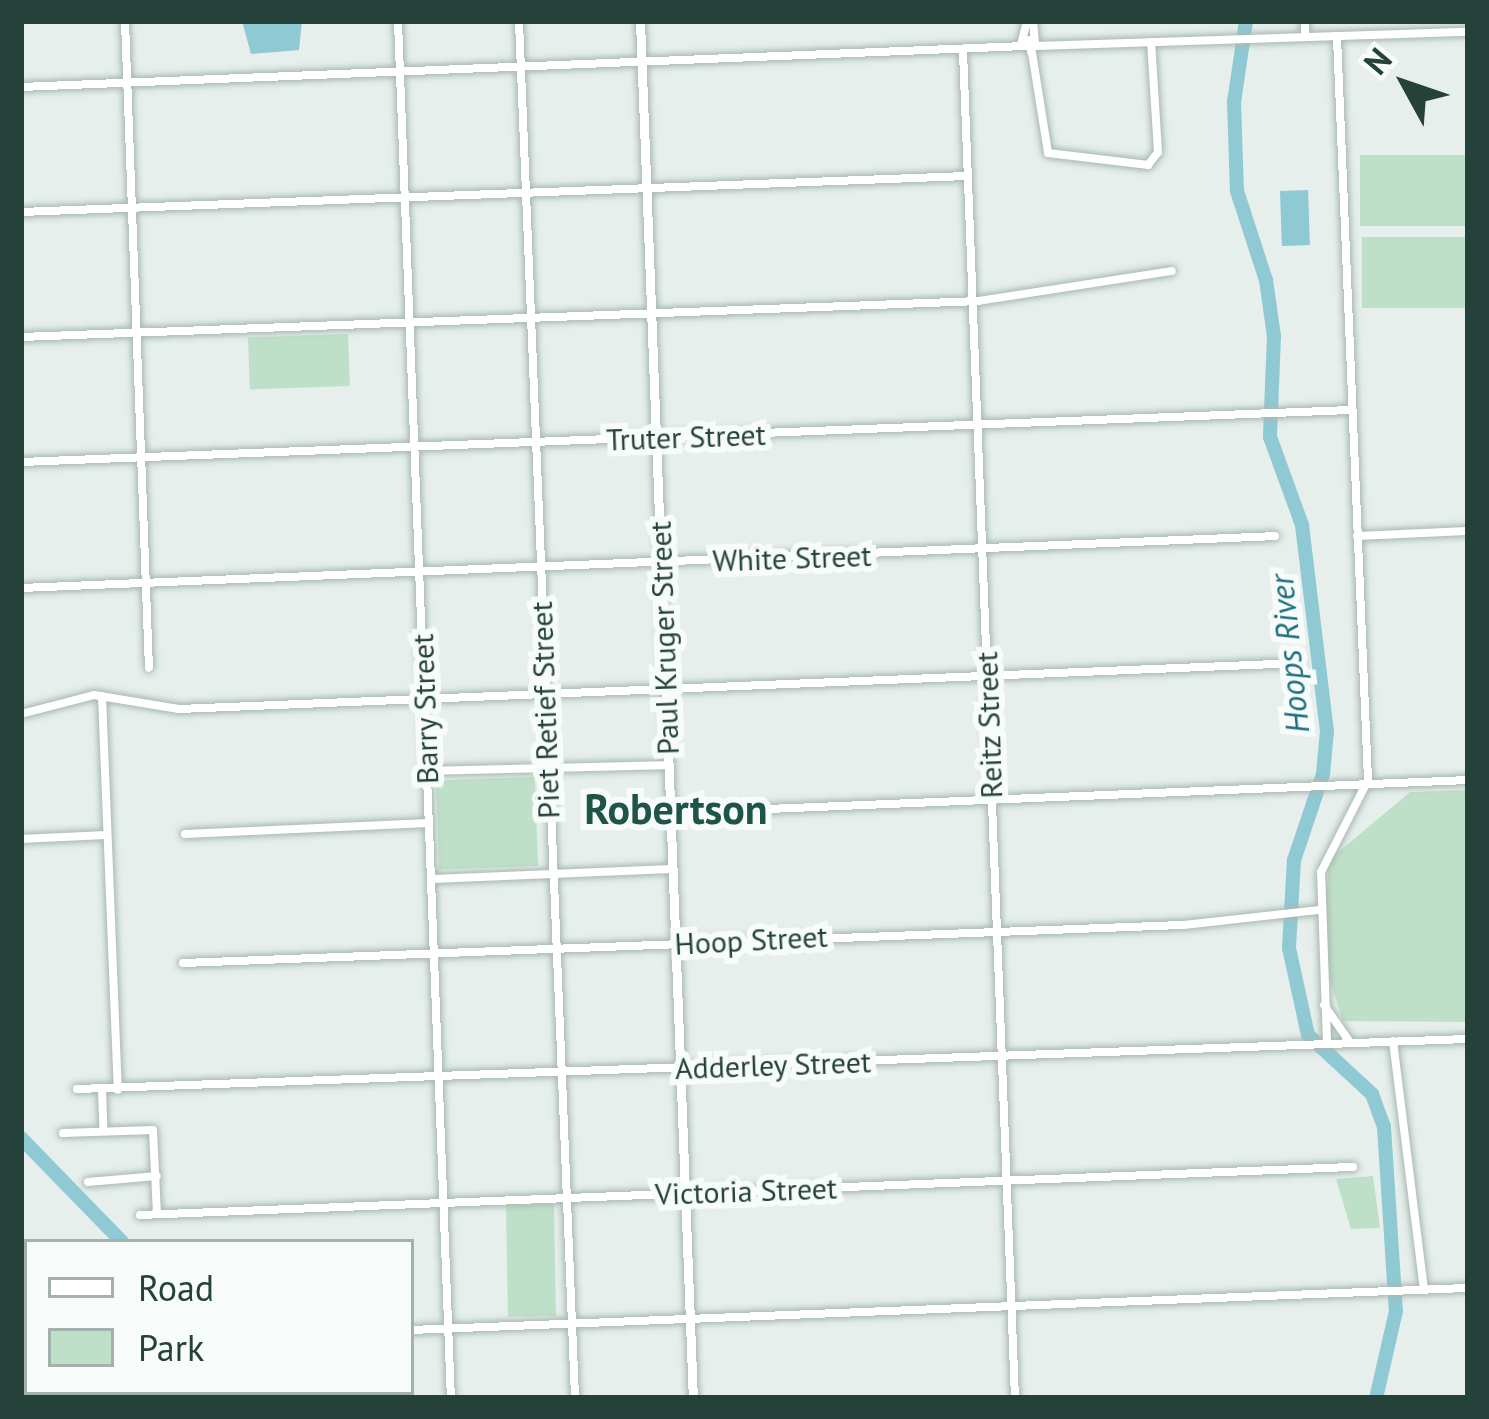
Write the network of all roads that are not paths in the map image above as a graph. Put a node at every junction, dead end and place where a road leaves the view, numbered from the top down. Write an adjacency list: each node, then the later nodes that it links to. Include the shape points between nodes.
1 (125, 21): 16 (street)
2 (398, 21): 15 (street, Barry Street)
3 (519, 21): 14 (street, Piet Retief Street)
4 (640, 21): 13 (street, Paul Kruger Street)
5 (1030, 21): 11 (street)
6 (1305, 21): 8 (street)
7 (1468, 32): 9 (street)
8 (1305, 36): 9 (street); 10 (street)
9 (1337, 36): 31 (street)
10 (1151, 42): 11 (street); 11 (street, via 1158,152 1148,165 1048,153)
11 (1029, 46): 12 (street)
12 (963, 51): 13 (street); 18 (street, Reitz Street)
13 (642, 62): 14 (street); 19 (street, Paul Kruger Street)
14 (520, 66): 15 (street); 20 (street, Piet Retief Street)
15 (399, 72): 16 (street); 21 (street, Barry Street)
16 (128, 82): 17 (street); 22 (street)
17 (21, 87)
18 (968, 176): 19 (street); 25 (street, Reitz Street)
19 (646, 188): 20 (street); 26 (street, Paul Kruger Street)
20 (526, 193): 21 (street); 27 (street, Piet Retief Street)
21 (404, 197): 22 (street); 28 (street, Barry Street)
22 (133, 207): 23 (street); 29 (street)
23 (21, 212)
24 (1172, 271): 25 (street)
25 (972, 301): 26 (street); 32 (street, Reitz Street)
26 (651, 312): 27 (street); 33 (street, Paul Kruger Street)
27 (530, 317): 28 (street); 34 (street, Piet Retief Street)
28 (408, 322): 29 (street); 35 (street, Barry Street)
29 (137, 332): 30 (street); 36 (street)
30 (21, 337)
31 (1352, 410): 32 (street, Truter Street); 40 (street)
32 (977, 426): 33 (street, Truter Street); 41 (street, Reitz Street)
33 (656, 438): 34 (street, Truter Street); 42 (street, Paul Kruger Street)
34 (536, 443): 35 (street, Truter Street); 43 (street, Piet Retief Street)
35 (412, 448): 36 (street, Truter Street); 44 (street, Barry Street)
36 (142, 458): 37 (street, Truter Street); 45 (street)
37 (21, 462)
38 (1468, 531): 40 (street)
39 (1275, 536): 41 (street, White Street)
40 (1357, 536): 59 (street)
41 (983, 550): 42 (street, White Street); 49 (street, Reitz Street)
42 (662, 563): 43 (street, White Street); 50 (street, Paul Kruger Street)
43 (540, 568): 44 (street, White Street); 51 (street, Piet Retief Street)
44 (419, 573): 45 (street, White Street); 53 (street, Barry Street)
45 (147, 584): 46 (street, White Street); 48 (street)
46 (21, 588)
47 (1300, 663): 49 (street)
48 (149, 668)
49 (987, 676): 50 (street); 60 (street, Reitz Street)
50 (666, 688): 51 (street); 55 (street, Paul Kruger Street)
51 (544, 693): 53 (street); 56 (street, Piet Retief Street)
52 (102, 695): 53 (street, via 179,709); 54 (street); 64 (street)
53 (424, 699): 57 (street, Barry Street)
54 (21, 714)
55 (669, 765): 56 (street); 61 (street, Paul Kruger Street)
56 (548, 767): 57 (street); 67 (street, Piet Retief Street)
57 (428, 772): 62 (street, Barry Street)
58 (1468, 781): 59 (street)
59 (1368, 786): 60 (street); 69 (street, via 1323,863)
60 (992, 802): 61 (street); 70 (street, Reitz Street)
61 (671, 813): 66 (street, Paul Kruger Street)
62 (429, 823): 63 (street); 68 (street, Barry Street)
63 (184, 834)
64 (106, 836): 65 (street); 86 (street)
65 (21, 839)
66 (673, 869): 67 (street); 71 (street, Paul Kruger Street)
67 (551, 875): 68 (street); 72 (street, Piet Retief Street)
68 (431, 879): 73 (street, Barry Street)
69 (1318, 910): 70 (street, Hoop Street); 75 (street)
70 (998, 931): 71 (street, Hoop Street); 80 (street, Reitz Street)
71 (675, 943): 72 (street, Hoop Street); 81 (street, Paul Kruger Street)
72 (554, 948): 73 (street, Hoop Street); 82 (street, Piet Retief Street)
73 (433, 952): 74 (street, Hoop Street); 83 (street, Barry Street)
74 (183, 962)
75 (1323, 1004): 77 (street); 79 (street)
76 (1468, 1039): 78 (street, Adderley Street)
77 (1349, 1041): 78 (street, Adderley Street); 79 (street, Adderley Street)
78 (1394, 1041): 99 (street)
79 (1327, 1042): 80 (street, Adderley Street)
80 (1002, 1056): 81 (street, Adderley Street); 91 (street, Reitz Street)
81 (680, 1068): 82 (street, Adderley Street); 93 (street, Paul Kruger Street)
82 (559, 1074): 83 (street, Adderley Street); 94 (street, Piet Retief Street)
83 (439, 1077): 86 (street, Adderley Street); 95 (street, Barry Street)
84 (77, 1089): 85 (street, Adderley Street)
85 (102, 1090): 86 (street, Adderley Street); 87 (street)
86 (118, 1090)
87 (104, 1128): 88 (street); 90 (street, via 151,1128)
88 (63, 1133)
89 (1353, 1167): 91 (street, Victoria Street)
90 (157, 1176): 92 (street); 96 (street)
91 (1006, 1181): 93 (street, Victoria Street); 100 (street, Reitz Street)
92 (88, 1182)
93 (685, 1194): 94 (street, Victoria Street); 101 (street, Paul Kruger Street)
94 (564, 1198): 95 (street, Victoria Street); 102 (street, Piet Retief Street)
95 (443, 1203): 96 (street, Victoria Street); 103 (street, Barry Street)
96 (157, 1214): 97 (street, Victoria Street)
97 (140, 1215)
98 (1468, 1288): 99 (street)
99 (1424, 1289): 100 (street)
100 (1012, 1307): 101 (street); 108 (street, Reitz Street)
101 (691, 1319): 102 (street); 107 (street, Paul Kruger Street)
102 (569, 1323): 103 (street); 106 (street, Piet Retief Street)
103 (447, 1329): 104 (street); 105 (street, Barry Street)
104 (414, 1330)
105 (451, 1398)
106 (575, 1398)
107 (694, 1398)
108 (1015, 1398)

